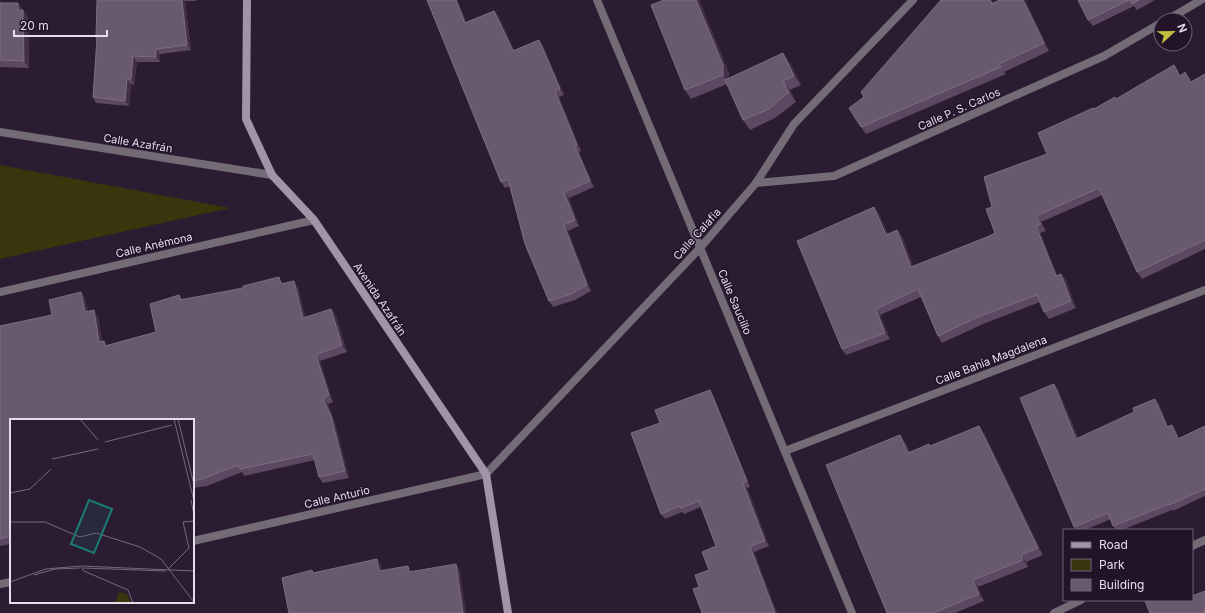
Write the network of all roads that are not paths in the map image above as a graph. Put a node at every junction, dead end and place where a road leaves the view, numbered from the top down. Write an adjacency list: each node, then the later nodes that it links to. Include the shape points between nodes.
1 (247, 0): 8 (street, Avenida Azafrán, via 246,119)
2 (598, 0): 11 (street, Calle Saucillo)
3 (913, 0): 9 (street, Calle Calafia, via 794,124)
4 (1201, 0): 5 (street)
5 (1181, 12)
6 (1153, 28): 9 (street, Calle P. S. Carlos, via 1104,56 834,176)
7 (0, 132): 8 (street, Calle Azafrán)
8 (272, 175): 10 (street, Avenida Azafrán)
9 (756, 183): 11 (street, Calle Calafia)
10 (314, 220): 13 (street, Calle Anémona); 15 (street, Avenida Azafrán)
11 (700, 248): 14 (street, Calle Saucillo); 15 (street, Calle Calafia)
12 (1205, 290): 14 (street, Calle Bahía Magdalena)
13 (0, 292)
14 (785, 451): 23 (street, Calle Saucillo)
15 (486, 474): 17 (street, Calle Anturio); 22 (street, Avenida Azafrán)
16 (1205, 540): 18 (street)
17 (194, 541)
18 (1193, 546)
19 (10, 582): 20 (street)
20 (0, 584)
21 (1079, 601): 24 (street)
22 (508, 613)
23 (852, 613)
24 (1054, 613)

